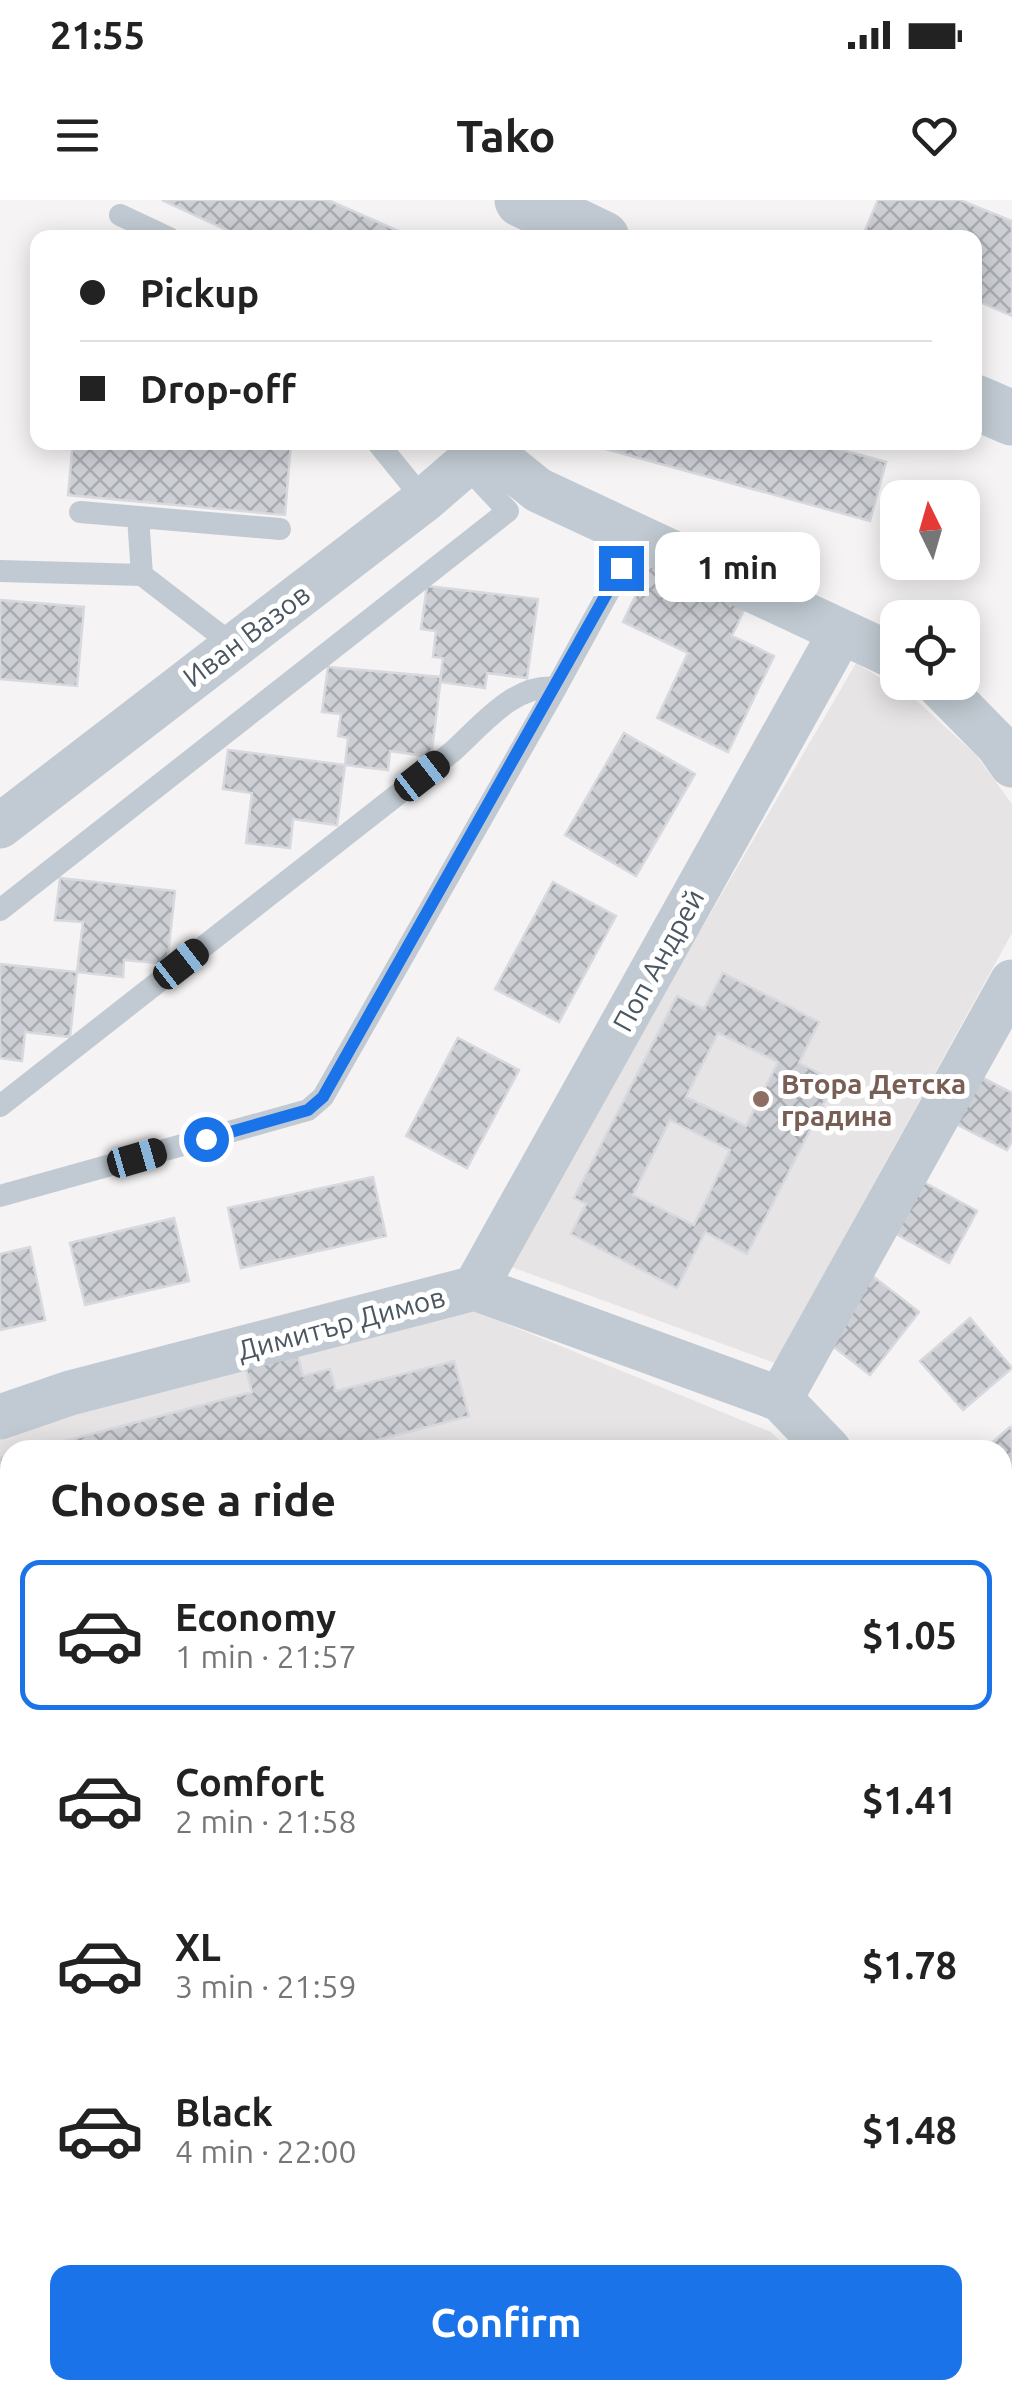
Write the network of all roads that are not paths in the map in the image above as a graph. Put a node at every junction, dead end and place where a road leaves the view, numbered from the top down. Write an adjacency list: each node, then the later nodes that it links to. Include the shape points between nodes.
1 (522, 200): 4 (street)
2 (120, 215): 3 (lane)
3 (153, 230)
4 (585, 230)
5 (982, 405): 6 (street)
6 (1012, 418)
7 (383, 450): 9 (lane)
8 (481, 452): 9 (street, Иван Вазов); 13 (street, via 538,490); 23 (lane, via 508,510)
9 (424, 500): 17 (street, Иван Вазов)
10 (80, 512): 11 (lane)
11 (138, 518): 12 (lane); 15 (lane)
12 (280, 529)
13 (638, 538): 16 (street); 19 (lane)
14 (0, 571): 15 (lane)
15 (142, 575): 17 (lane)
16 (841, 632): 18 (street); 27 (street, Поп Андрей)
17 (233, 645): 22 (street, Иван Вазов)
18 (880, 650)
19 (556, 688): 25 (lane, via 537,686 510,700); 26 (lane, via 323,1097 308,1110)
20 (954, 700): 21 (street)
21 (1012, 766)
22 (7, 810)
23 (0, 910)
24 (1012, 982): 28 (street)
25 (0, 1106)
26 (0, 1196)
27 (475, 1288): 28 (street, Димитър Димов); 29 (street, Димитър Димов)
28 (780, 1399): 30 (street, Димитър Димов)
29 (0, 1417)
30 (819, 1440)

